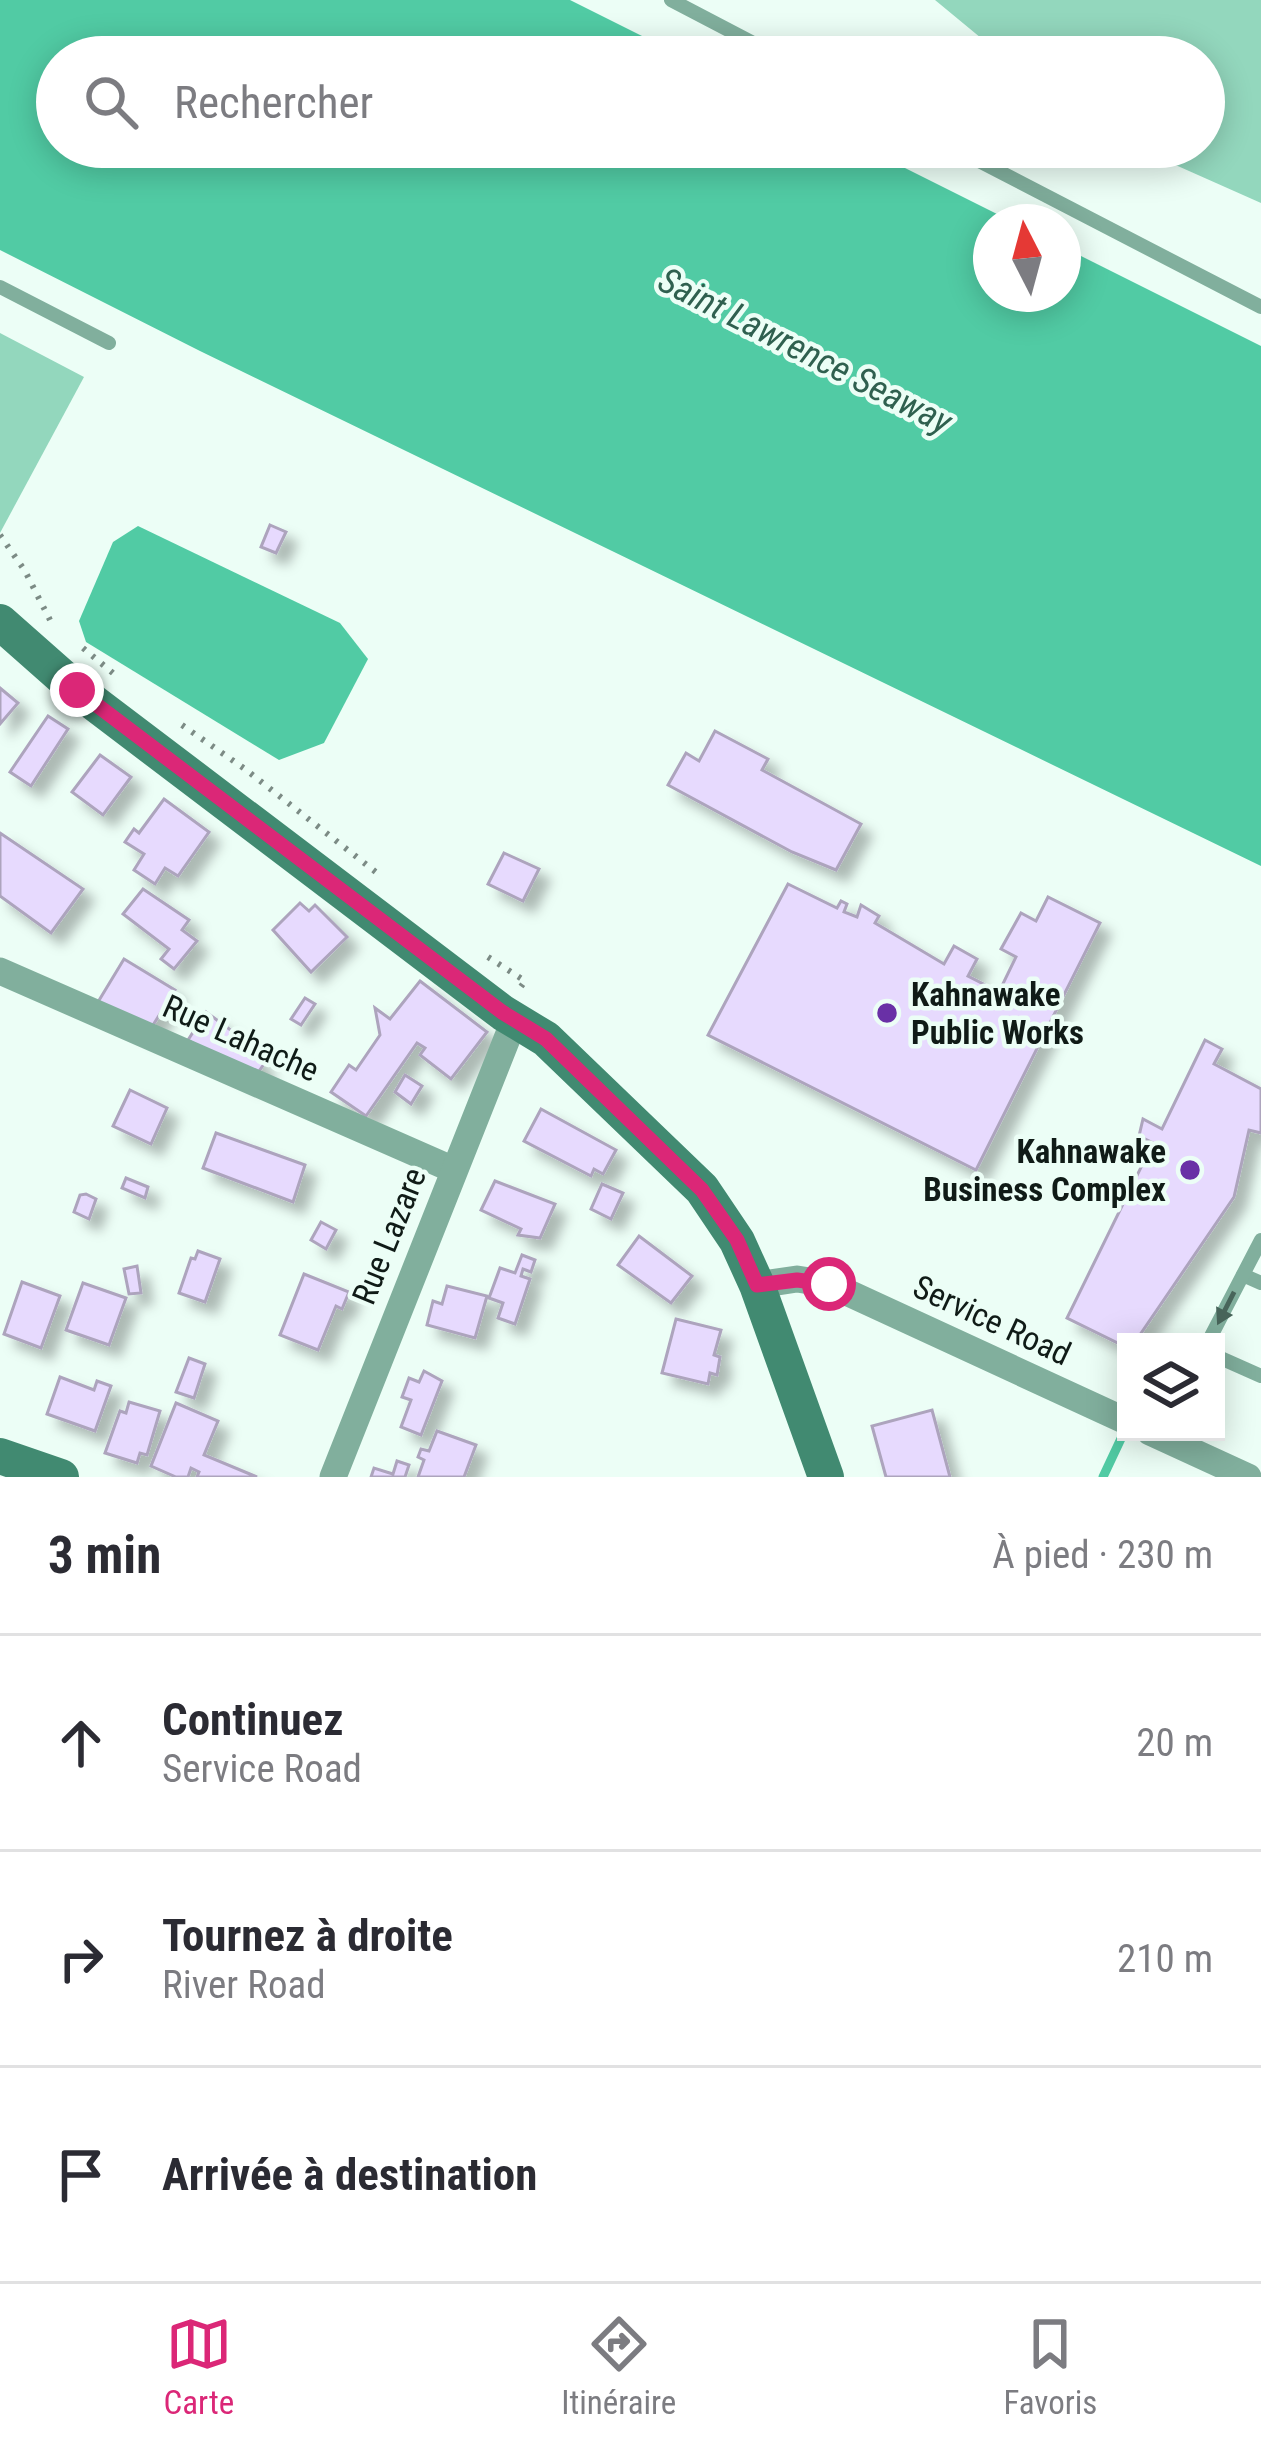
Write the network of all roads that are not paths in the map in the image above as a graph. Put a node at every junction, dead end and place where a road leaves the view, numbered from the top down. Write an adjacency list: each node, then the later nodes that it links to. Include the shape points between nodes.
1 (671, 0): 2 (lane)
2 (740, 36)
3 (993, 168): 5 (lane)
4 (0, 287): 6 (lane)
5 (1261, 307)
6 (109, 343)
7 (0, 622): 9 (street, via 77,690)
8 (0, 971): 10 (street, Rue Lahache)
9 (514, 1021): 10 (street, Rue Lazare); 14 (street, via 546,1039 702,1190)
10 (454, 1171): 23 (street, Rue Lazare)
11 (1261, 1240): 12 (lane)
12 (1243, 1275): 13 (lane); 15 (lane, one-way to 15)
13 (1261, 1282)
14 (757, 1285): 18 (street, Service Road, via 829,1284); 24 (street)
15 (1213, 1333)
16 (1225, 1360): 17 (lane)
17 (1261, 1376)
18 (1117, 1417)
19 (1169, 1441): 21 (street)
20 (0, 1456): 22 (street)
21 (1211, 1469): 25 (street)
22 (61, 1477)
23 (333, 1477)
24 (826, 1477)
25 (1248, 1477)

